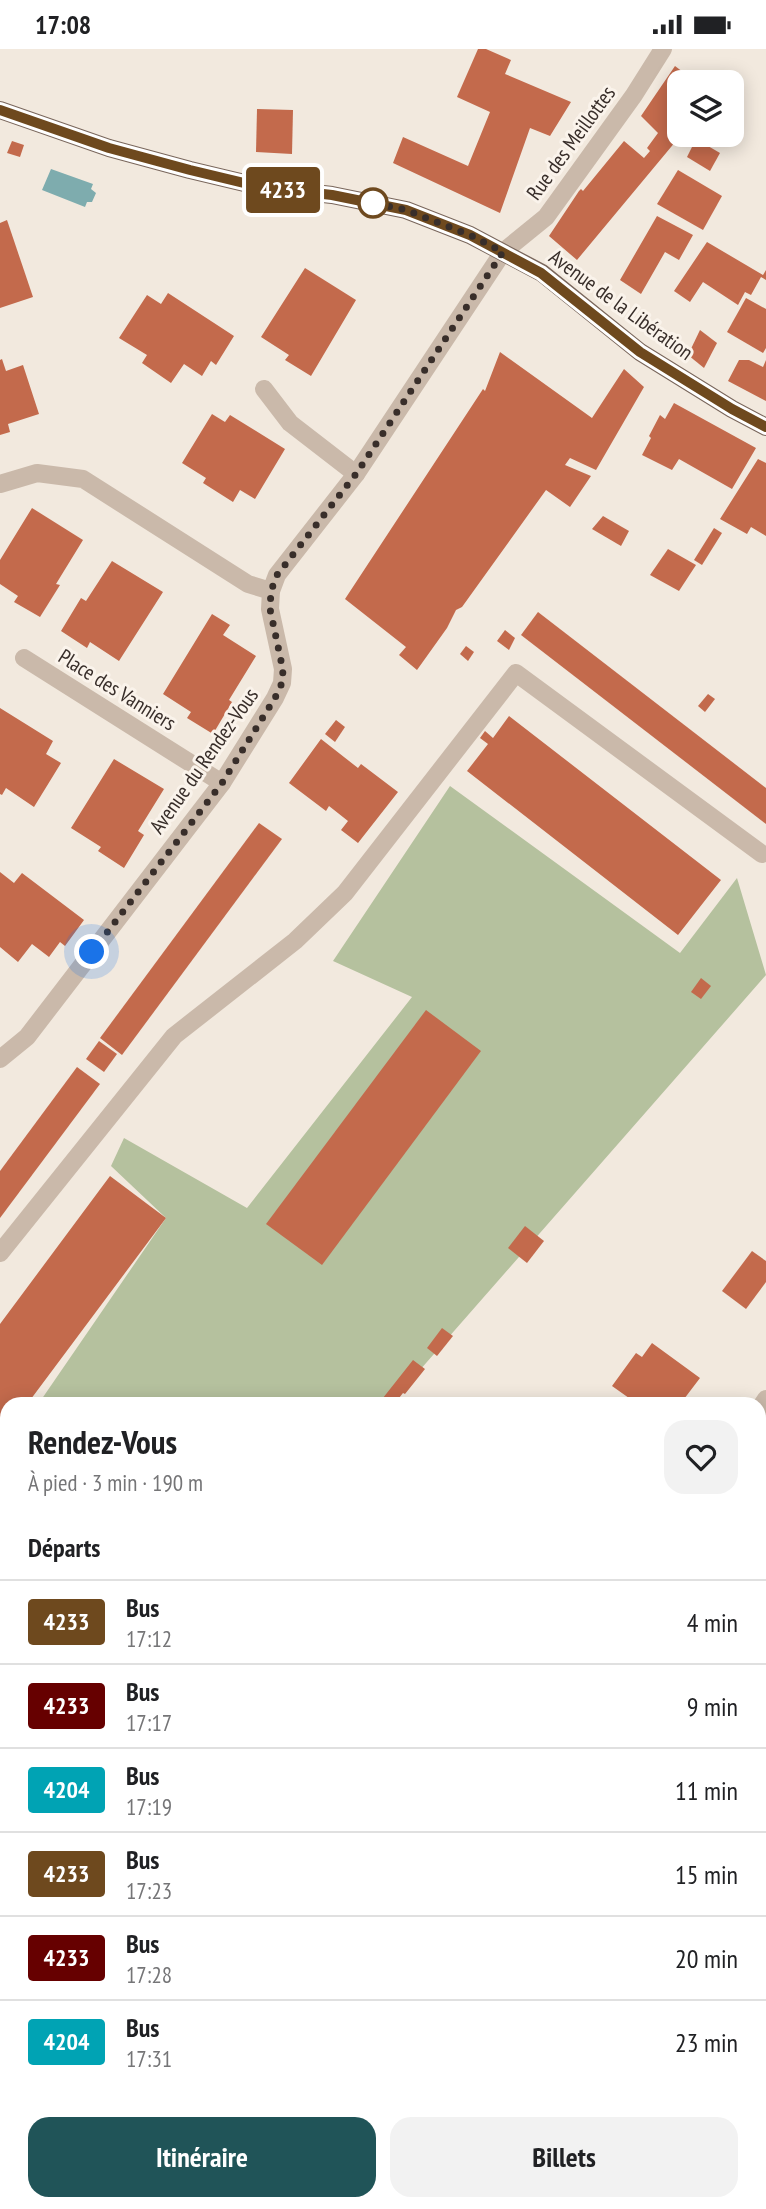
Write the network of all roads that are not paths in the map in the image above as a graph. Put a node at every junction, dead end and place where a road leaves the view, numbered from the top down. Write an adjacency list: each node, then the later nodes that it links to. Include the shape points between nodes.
1 (663, 49): 3 (street, Rue des Meillottes, via 547,217)
2 (0, 110): 3 (main road, Avenue de la Libération, via 109,148 202,173 406,210)
3 (503, 252): 5 (main road, Avenue de la Libération, via 541,273 640,352); 6 (street)
4 (264, 389): 6 (street, via 290,423)
5 (766, 427)
6 (356, 474): 8 (street, via 277,575)
7 (0, 484): 8 (street, via 37,473 83,479 248,584)
8 (271, 591): 10 (street, Avenue du Rendez-Vous, via 282,683)
9 (24, 657): 10 (street, Place des Vanniers)
10 (222, 783): 12 (street, Avenue du Rendez-Vous, via 27,1037)
11 (762, 854): 13 (street, via 516,673 345,893 295,941 174,1036)
12 (1, 1059)
13 (0, 1253)

